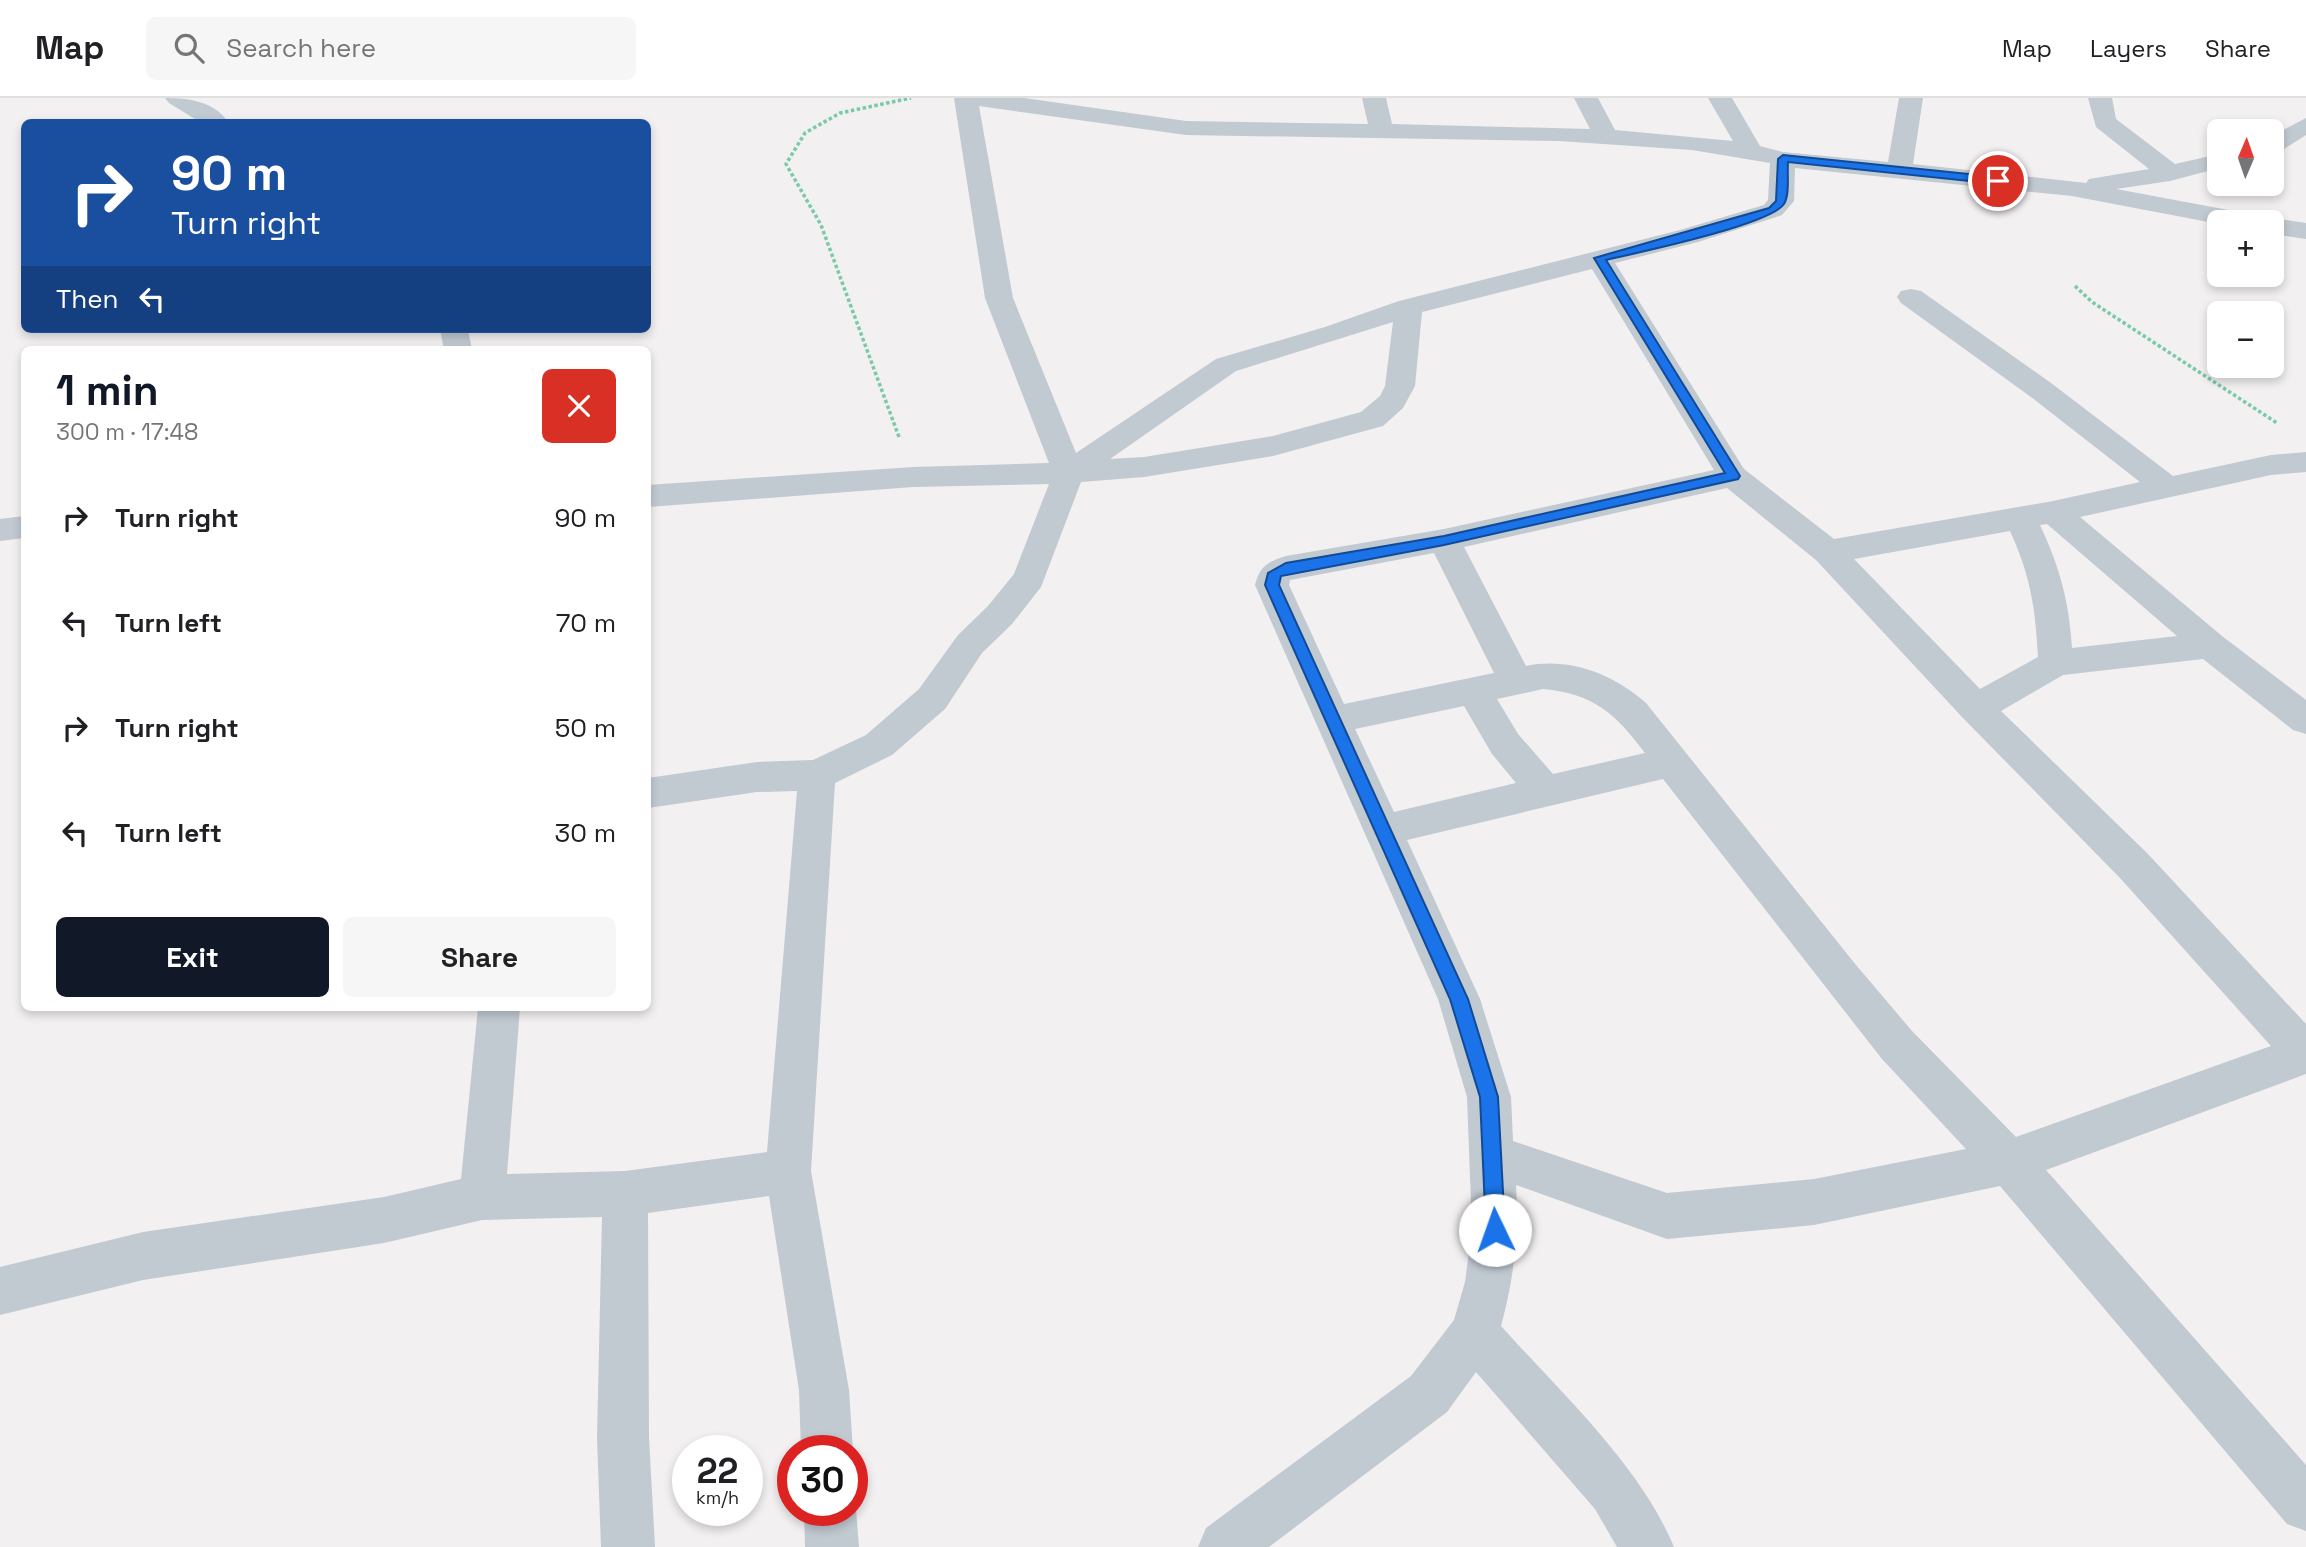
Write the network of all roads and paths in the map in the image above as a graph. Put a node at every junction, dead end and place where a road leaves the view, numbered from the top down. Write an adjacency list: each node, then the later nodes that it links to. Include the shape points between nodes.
1 (177, 98): 10 (street)
2 (911, 98): 31 (path, via 840,113 805,133 786,164 821,225)
3 (966, 98): 29 (street, via 999,298)
4 (973, 98): 12 (street, via 1186,128)
5 (1374, 98): 12 (street)
6 (1586, 98): 13 (street)
7 (1720, 98): 15 (street)
8 (1911, 98): 17 (street)
9 (2100, 98): 18 (street, via 2105,122)
10 (211, 119)
11 (2306, 125): 14 (street)
12 (1381, 129): 13 (street)
13 (1606, 137): 15 (street, via 1692,143)
14 (2284, 139)
15 (1767, 155): 17 (street); 23 (street, via 1781,201 1773,211)
16 (2207, 163): 18 (street)
17 (1899, 171): 19 (street)
18 (2170, 173): 19 (street)
19 (2072, 188): 20 (street)
20 (2207, 214)
21 (2284, 228): 22 (street)
22 (2306, 231)
23 (1599, 258): 26 (street); 30 (street)
24 (2075, 286): 27 (path, via 2092,302)
25 (1911, 296): 32 (street)
26 (1409, 307): 29 (street, via 1226,365); 29 (street, via 1400,386 1392,401 1372,419 1273,446 1144,467)
27 (2283, 426)
28 (2306, 461): 32 (street)
29 (1069, 473): 31 (street); 47 (street, via 1029,579 970,643 932,699 879,745)
30 (1733, 476): 37 (street); 38 (street)
31 (914, 477): 33 (street)
32 (2166, 487): 34 (street)
33 (651, 496)
34 (2037, 515): 38 (street); 39 (street); 40 (street)
35 (21, 527): 36 (street)
36 (0, 530)
37 (1444, 540): 41 (street); 44 (street, via 1275,573 1272,585)
38 (1828, 552): 43 (street)
39 (2210, 645): 40 (street); 45 (street)
40 (2056, 663): 43 (street)
41 (1516, 682): 42 (street); 46 (street, via 1564,676 1602,688 1646,723)
42 (1475, 691): 44 (street); 48 (street, via 1505,744)
43 (1976, 709): 52 (street, via 2134,866)
44 (1332, 720): 50 (street)
45 (2306, 720)
46 (1671, 762): 48 (street); 54 (street, via 1897,1045)
47 (817, 775): 49 (street, via 757,777); 55 (street)
48 (1545, 790): 50 (street)
49 (651, 793)
50 (1385, 830): 53 (street, via 1459,999 1489,1097)
51 (499, 1011): 57 (street)
52 (2306, 1054): 54 (street)
53 (1492, 1157): 54 (street, via 1538,1168 1667,1216 1814,1202); 59 (street, via 1495,1230 1489,1282)
54 (2009, 1162): 61 (street)
55 (788, 1171): 56 (street); 60 (street, via 824,1390)
56 (625, 1194): 57 (street); 63 (street, via 623,1438)
57 (482, 1197): 58 (street, via 384,1220 143,1256)
58 (0, 1291)
59 (1475, 1333): 65 (street, via 1429,1394); 66 (street, via 1613,1491)
60 (826, 1435)
61 (2306, 1505)
62 (831, 1526): 64 (street)
63 (628, 1547)
64 (832, 1547)
65 (1225, 1547)
66 (1647, 1547)

